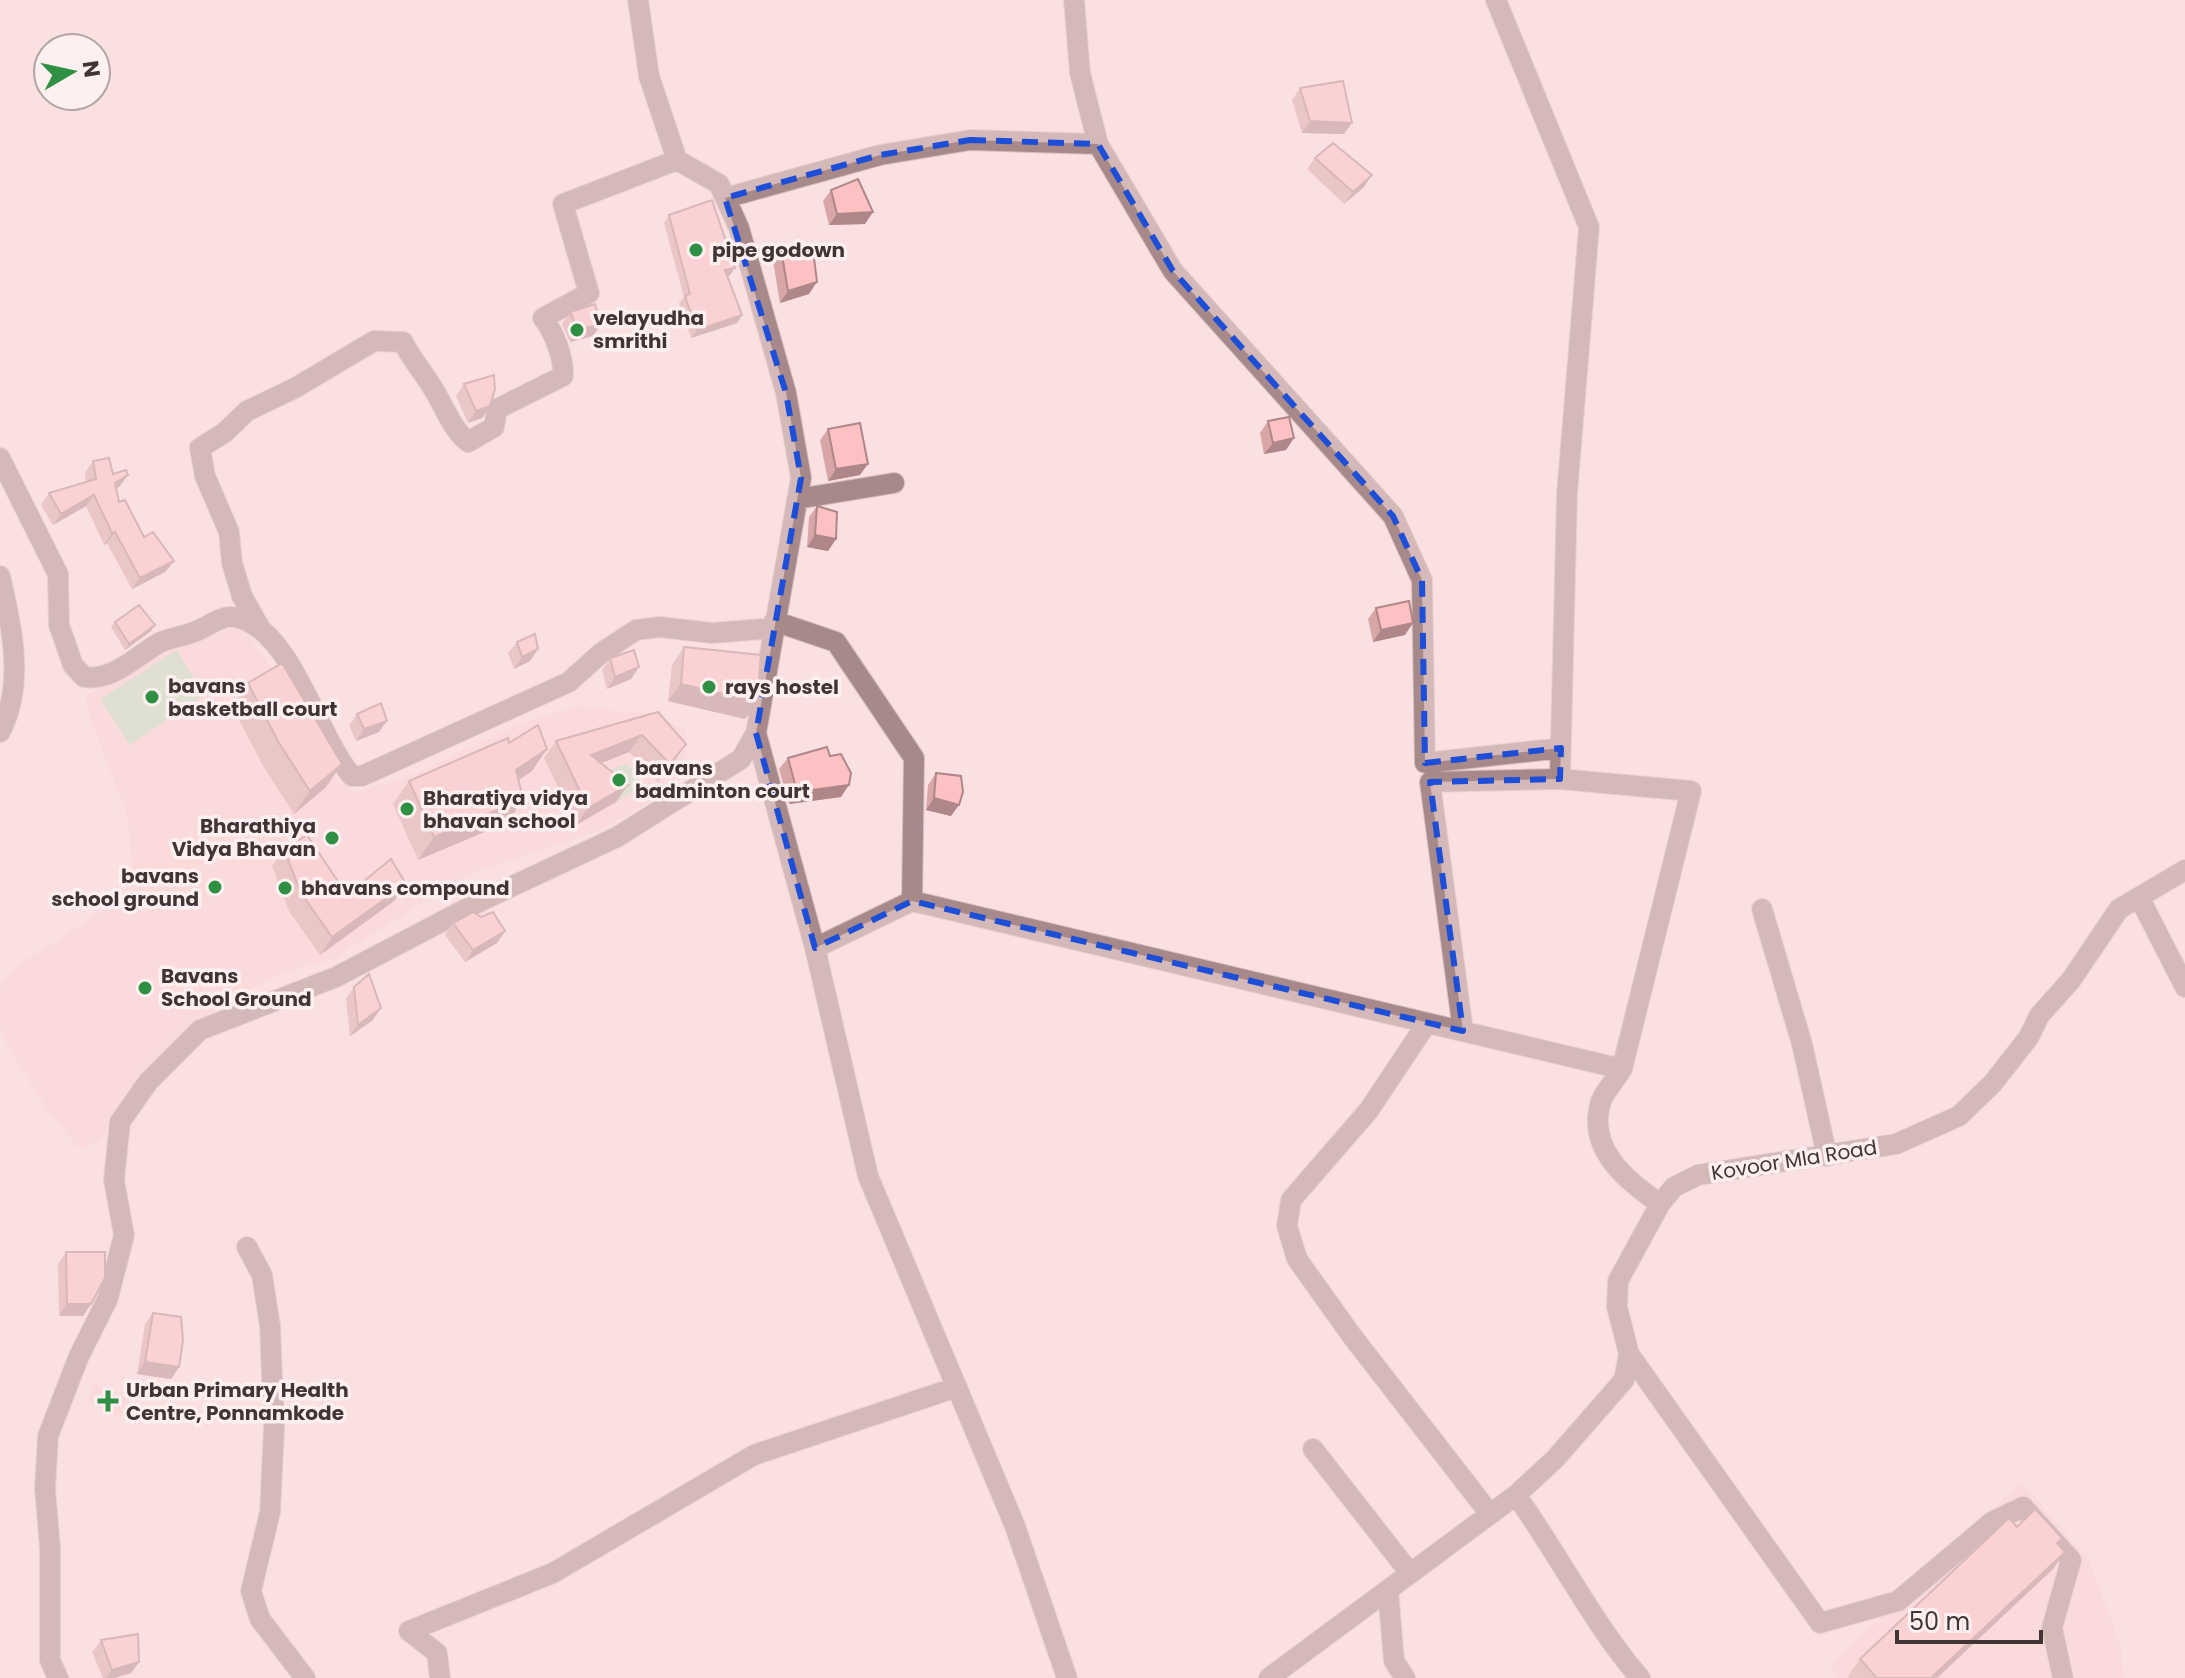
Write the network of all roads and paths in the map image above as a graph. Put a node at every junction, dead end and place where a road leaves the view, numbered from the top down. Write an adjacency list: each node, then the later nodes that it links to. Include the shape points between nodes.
1 (638, 0): 5 (street, via 649,76)
2 (1074, 0): 4 (street, via 1080,73)
3 (1496, 0): 15 (street, via 1589,227 1567,494)
4 (1098, 144): 6 (street, via 970,140 880,155); 15 (street, via 1173,271 1393,516 1422,580 1425,763)
5 (677, 160): 6 (street, via 719,184); 12 (street, via 563,204 589,293 543,318 564,362 563,376 497,409 494,427 483,434 468,442 455,432 403,342 374,341 247,411 200,448 205,476 229,532 242,596)
6 (725, 198): 9 (street, via 739,228 786,393 801,478)
7 (0, 458): 12 (street, via 58,574 59,625 73,665 84,677 113,673 158,644 224,616 237,616)
8 (894, 483): 9 (street)
9 (797, 499): 11 (street)
10 (0, 576): 13 (street, via 15,640 8,717)
11 (774, 627): 12 (street, via 712,633 636,630 569,682 362,776 352,776 299,680); 14 (street); 19 (street, via 836,642 914,758)
12 (260, 628)
13 (0, 732)
14 (756, 733): 21 (street); 36 (street, via 741,759 617,837 336,977 200,1030 148,1082 120,1122 114,1180 124,1235 108,1298 48,1436 50,1660)
15 (1561, 748): 16 (street)
16 (1560, 779): 24 (street, via 1430,782); 25 (street, via 1691,791)
17 (2185, 870): 18 (street, Kovoor Mla Road)
18 (2139, 897): 22 (street); 26 (street, Kovoor Mla Road, via 2119,909 2029,1037 1959,1116 1896,1144)
19 (912, 901): 21 (street); 23 (street)
20 (1762, 909): 26 (street, via 1802,1044)
21 (815, 948): 30 (street, via 868,1176)
22 (2185, 987)
23 (1427, 1023): 24 (street); 33 (street, via 1369,1110 1291,1200 1287,1226 1297,1259)
24 (1463, 1031): 25 (street)
25 (1622, 1069): 27 (street, via 1601,1102 1600,1139 1620,1176)
26 (1827, 1156): 27 (street, Kovoor Mla Road, via 1698,1175 1674,1187)
27 (1660, 1204): 29 (street, Kovoor Mla Road, via 1618,1281 1617,1307)
28 (247, 1247): 37 (street, via 262,1275 270,1326 274,1429 270,1512 251,1591 260,1619)
29 (1629, 1354): 32 (street, via 1624,1380); 43 (street, via 1820,1623 1898,1601 1992,1522 2023,1507 2071,1560 2052,1628)
30 (957, 1387): 38 (street, via 754,1455 553,1573 409,1631 437,1653); 39 (street, via 1015,1526)
31 (1313, 1449): 34 (street)
32 (1516, 1495): 33 (street); 42 (street, via 1611,1644)
33 (1490, 1514): 34 (street)
34 (1410, 1573): 35 (street)
35 (1388, 1590): 40 (street); 41 (street, via 1394,1661)
36 (58, 1678)
37 (305, 1678)
38 (440, 1678)
39 (1067, 1678)
40 (1269, 1678)
41 (1405, 1678)
42 (1640, 1678)
43 (2063, 1678)

